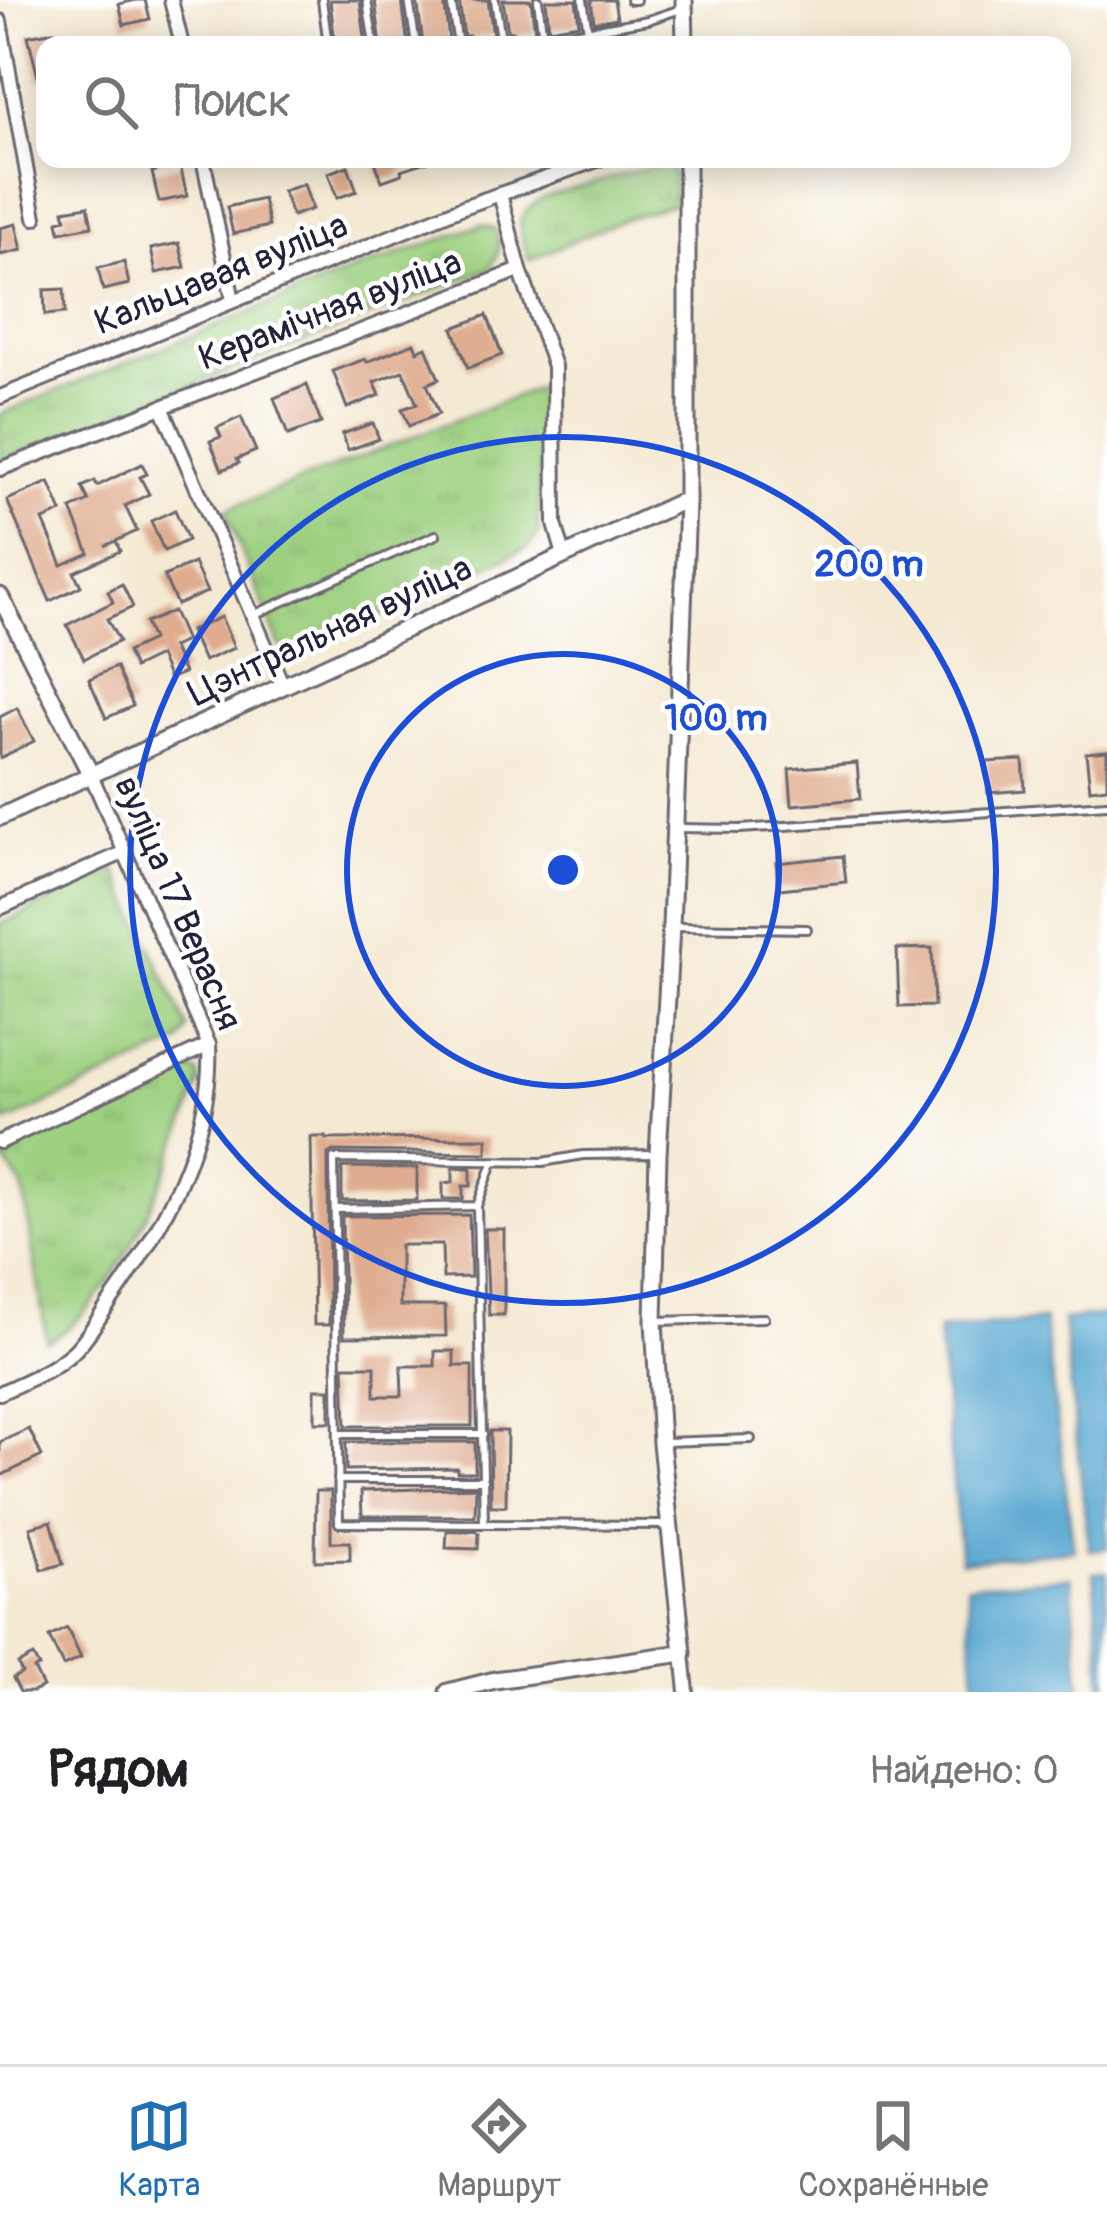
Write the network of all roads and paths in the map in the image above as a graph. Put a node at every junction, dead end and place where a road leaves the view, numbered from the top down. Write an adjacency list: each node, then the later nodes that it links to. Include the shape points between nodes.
1 (171, 0): 12 (street)
2 (322, 0): 13 (lane)
3 (367, 0): 14 (lane)
4 (409, 0): 15 (lane)
5 (452, 0): 16 (lane)
6 (495, 0): 17 (lane)
7 (538, 0): 18 (lane)
8 (583, 0): 11 (lane)
9 (685, 4): 11 (lane); 20 (street)
10 (0, 20): 25 (street)
11 (588, 31): 19 (lane)
12 (180, 36)
13 (327, 36)
14 (373, 36)
15 (415, 36)
16 (457, 36)
17 (501, 36)
18 (543, 36)
19 (556, 36)
20 (686, 36)
21 (204, 168): 27 (street)
22 (574, 168): 24 (street, Кальцавая вуліца)
23 (687, 168): 31 (street)
24 (500, 194): 26 (street); 27 (street, Кальцавая вуліца)
25 (35, 218)
26 (520, 270): 29 (street, Керамічная вуліца); 33 (street, via 554,366 555,524)
27 (233, 300): 28 (street, Кальцавая вуліца)
28 (0, 397)
29 (162, 407): 30 (street, Керамічная вуліца); 35 (street)
30 (0, 469)
31 (686, 503): 33 (street, Цэнтральная вуліца); 40 (street)
32 (436, 535): 35 (lane)
33 (564, 555): 36 (street, Цэнтральная вуліца)
34 (0, 596): 37 (street, вуліца 17 Верасня)
35 (252, 616): 36 (street)
36 (283, 686): 37 (street, Цэнтральная вуліца)
37 (92, 775): 39 (street, Цэнтральная вуліца); 41 (street, вуліца 17 Верасня)
38 (1107, 804): 40 (lane)
39 (0, 817)
40 (675, 828): 43 (street)
41 (125, 852): 42 (street); 45 (street, вуліца 17 Верасня)
42 (0, 908)
43 (671, 927): 44 (lane); 47 (street)
44 (807, 929)
45 (209, 1045): 46 (street); 53 (street, вуліца 17 Верасня, via 201,1126 171,1204 127,1280 75,1351)
46 (0, 1142)
47 (658, 1154): 48 (lane); 52 (street)
48 (493, 1163): 49 (lane); 50 (lane, via 334,1159)
49 (477, 1206): 50 (lane); 55 (lane)
50 (334, 1209): 54 (lane)
51 (764, 1318): 52 (lane)
52 (654, 1321): 57 (street)
53 (0, 1393)
54 (338, 1434): 55 (lane); 58 (lane)
55 (483, 1434): 59 (lane)
56 (751, 1439): 57 (lane)
57 (661, 1443): 61 (street)
58 (338, 1480): 59 (lane); 60 (lane, via 339,1523)
59 (484, 1480): 60 (lane)
60 (484, 1524): 61 (lane)
61 (669, 1525): 62 (street)
62 (682, 1653): 63 (street); 64 (street)
63 (448, 1692)
64 (687, 1692)

